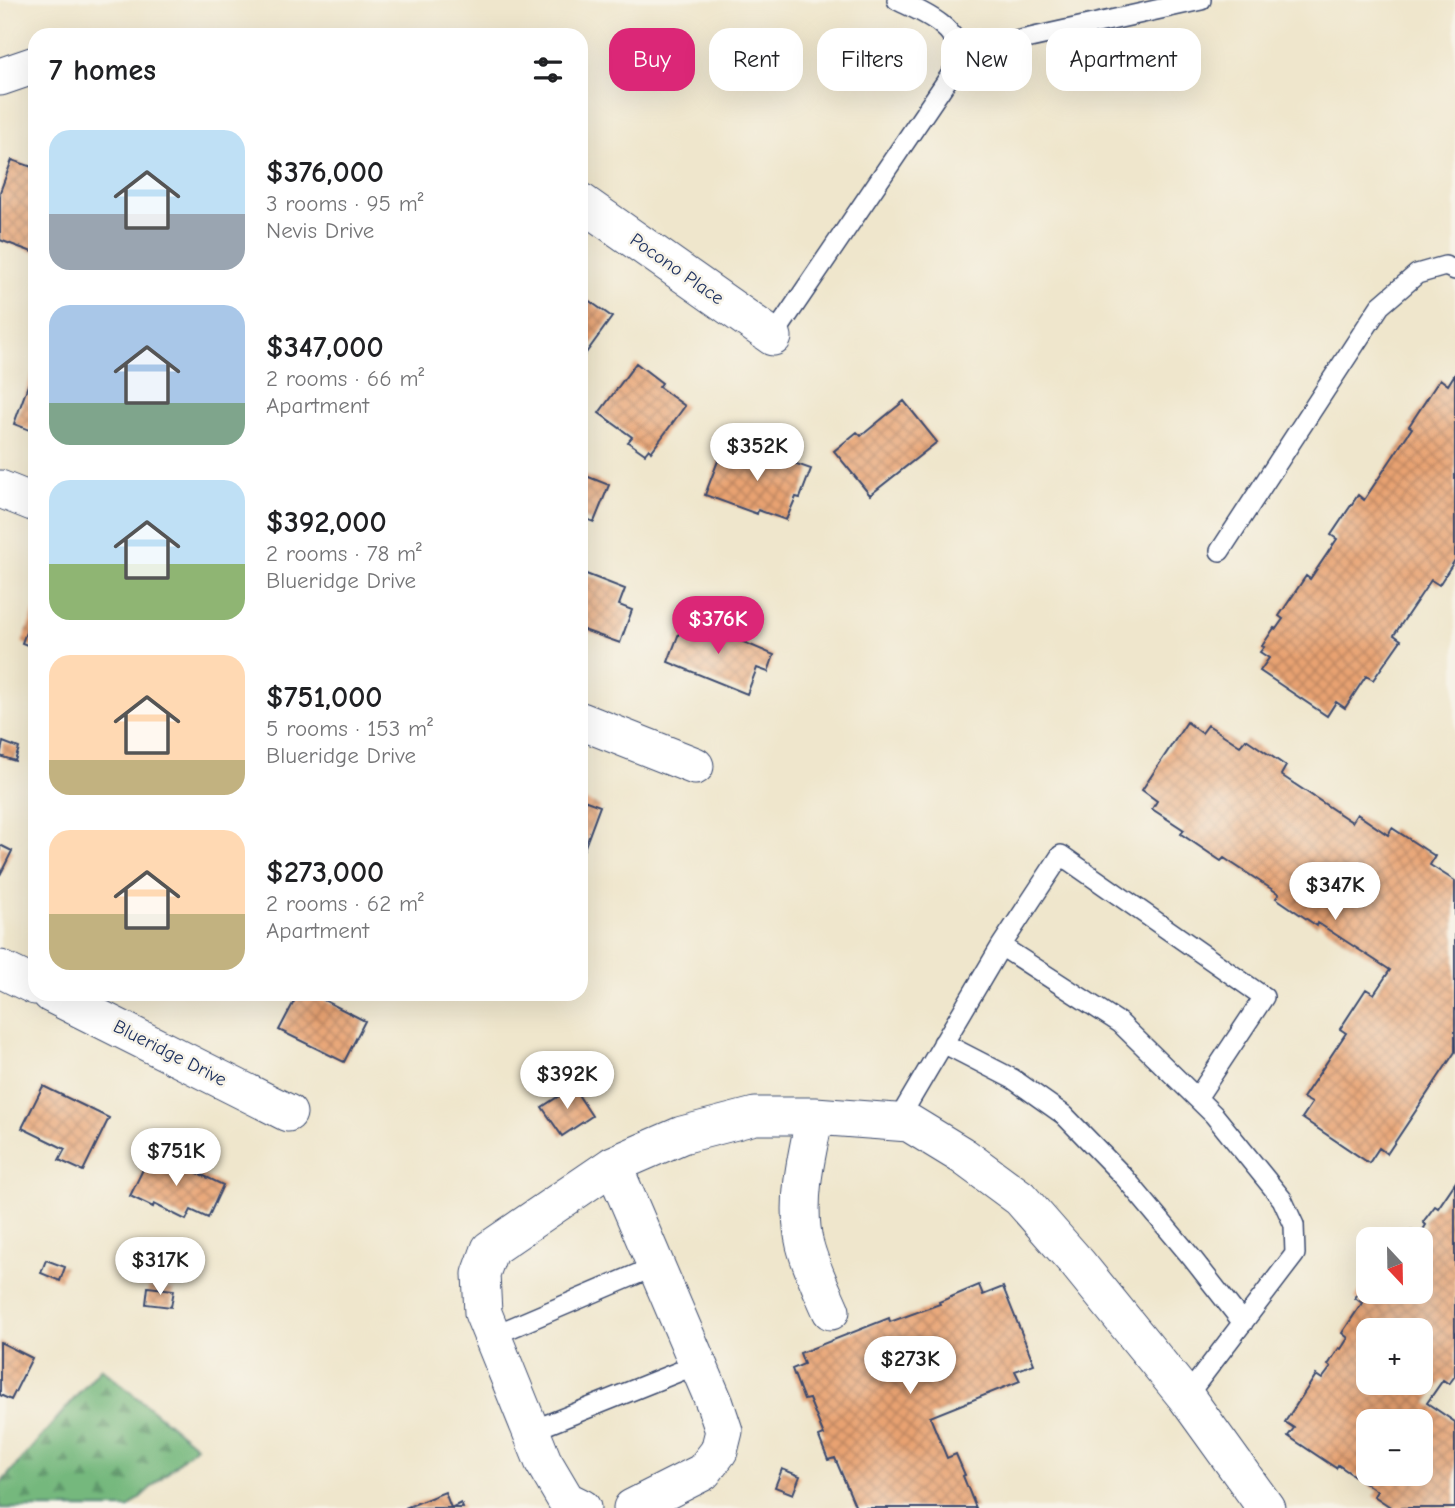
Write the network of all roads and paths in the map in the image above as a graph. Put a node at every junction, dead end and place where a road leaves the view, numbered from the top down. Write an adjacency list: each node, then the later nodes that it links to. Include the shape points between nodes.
1 (897, 0): 3 (lane)
2 (1201, 0): 4 (lane)
3 (945, 28)
4 (1032, 38)
5 (28, 67): 6 (street)
6 (0, 77)
7 (941, 89): 10 (lane)
8 (588, 207): 10 (street, Pocono Place)
9 (1455, 270): 13 (lane, via 1445,266 1417,274 1380,306)
10 (773, 337)
11 (0, 489): 12 (street)
12 (28, 500)
13 (1220, 551)
14 (588, 723): 15 (street)
15 (695, 766)
16 (1000, 946): 20 (lane); 21 (lane, via 1120,1023); 21 (lane, via 1060,855 1265,997)
17 (0, 969): 18 (street)
18 (28, 983)
19 (65, 1001): 22 (street, Blueridge Drive)
20 (943, 1043): 24 (lane); 28 (lane, via 1013,1079 1064,1115 1125,1178)
21 (1197, 1098): 28 (lane, via 1282,1199 1294,1225 1295,1254)
22 (288, 1113)
23 (816, 1116): 24 (street); 25 (street, via 755,1116 682,1135); 27 (street, via 801,1204 805,1244)
24 (897, 1122): 31 (street, via 909,1123 963,1156 1020,1198)
25 (613, 1165): 26 (street); 29 (street, via 490,1249 481,1274 483,1313)
26 (656, 1266): 29 (lane); 30 (street)
27 (831, 1311)
28 (1243, 1323): 31 (lane)
29 (492, 1336): 32 (street)
30 (698, 1364): 32 (lane); 34 (street, via 724,1431 719,1451 703,1472)
31 (1186, 1397): 35 (street)
32 (531, 1431): 33 (street, via 566,1500)
33 (582, 1508)
34 (632, 1508)
35 (1266, 1508)

